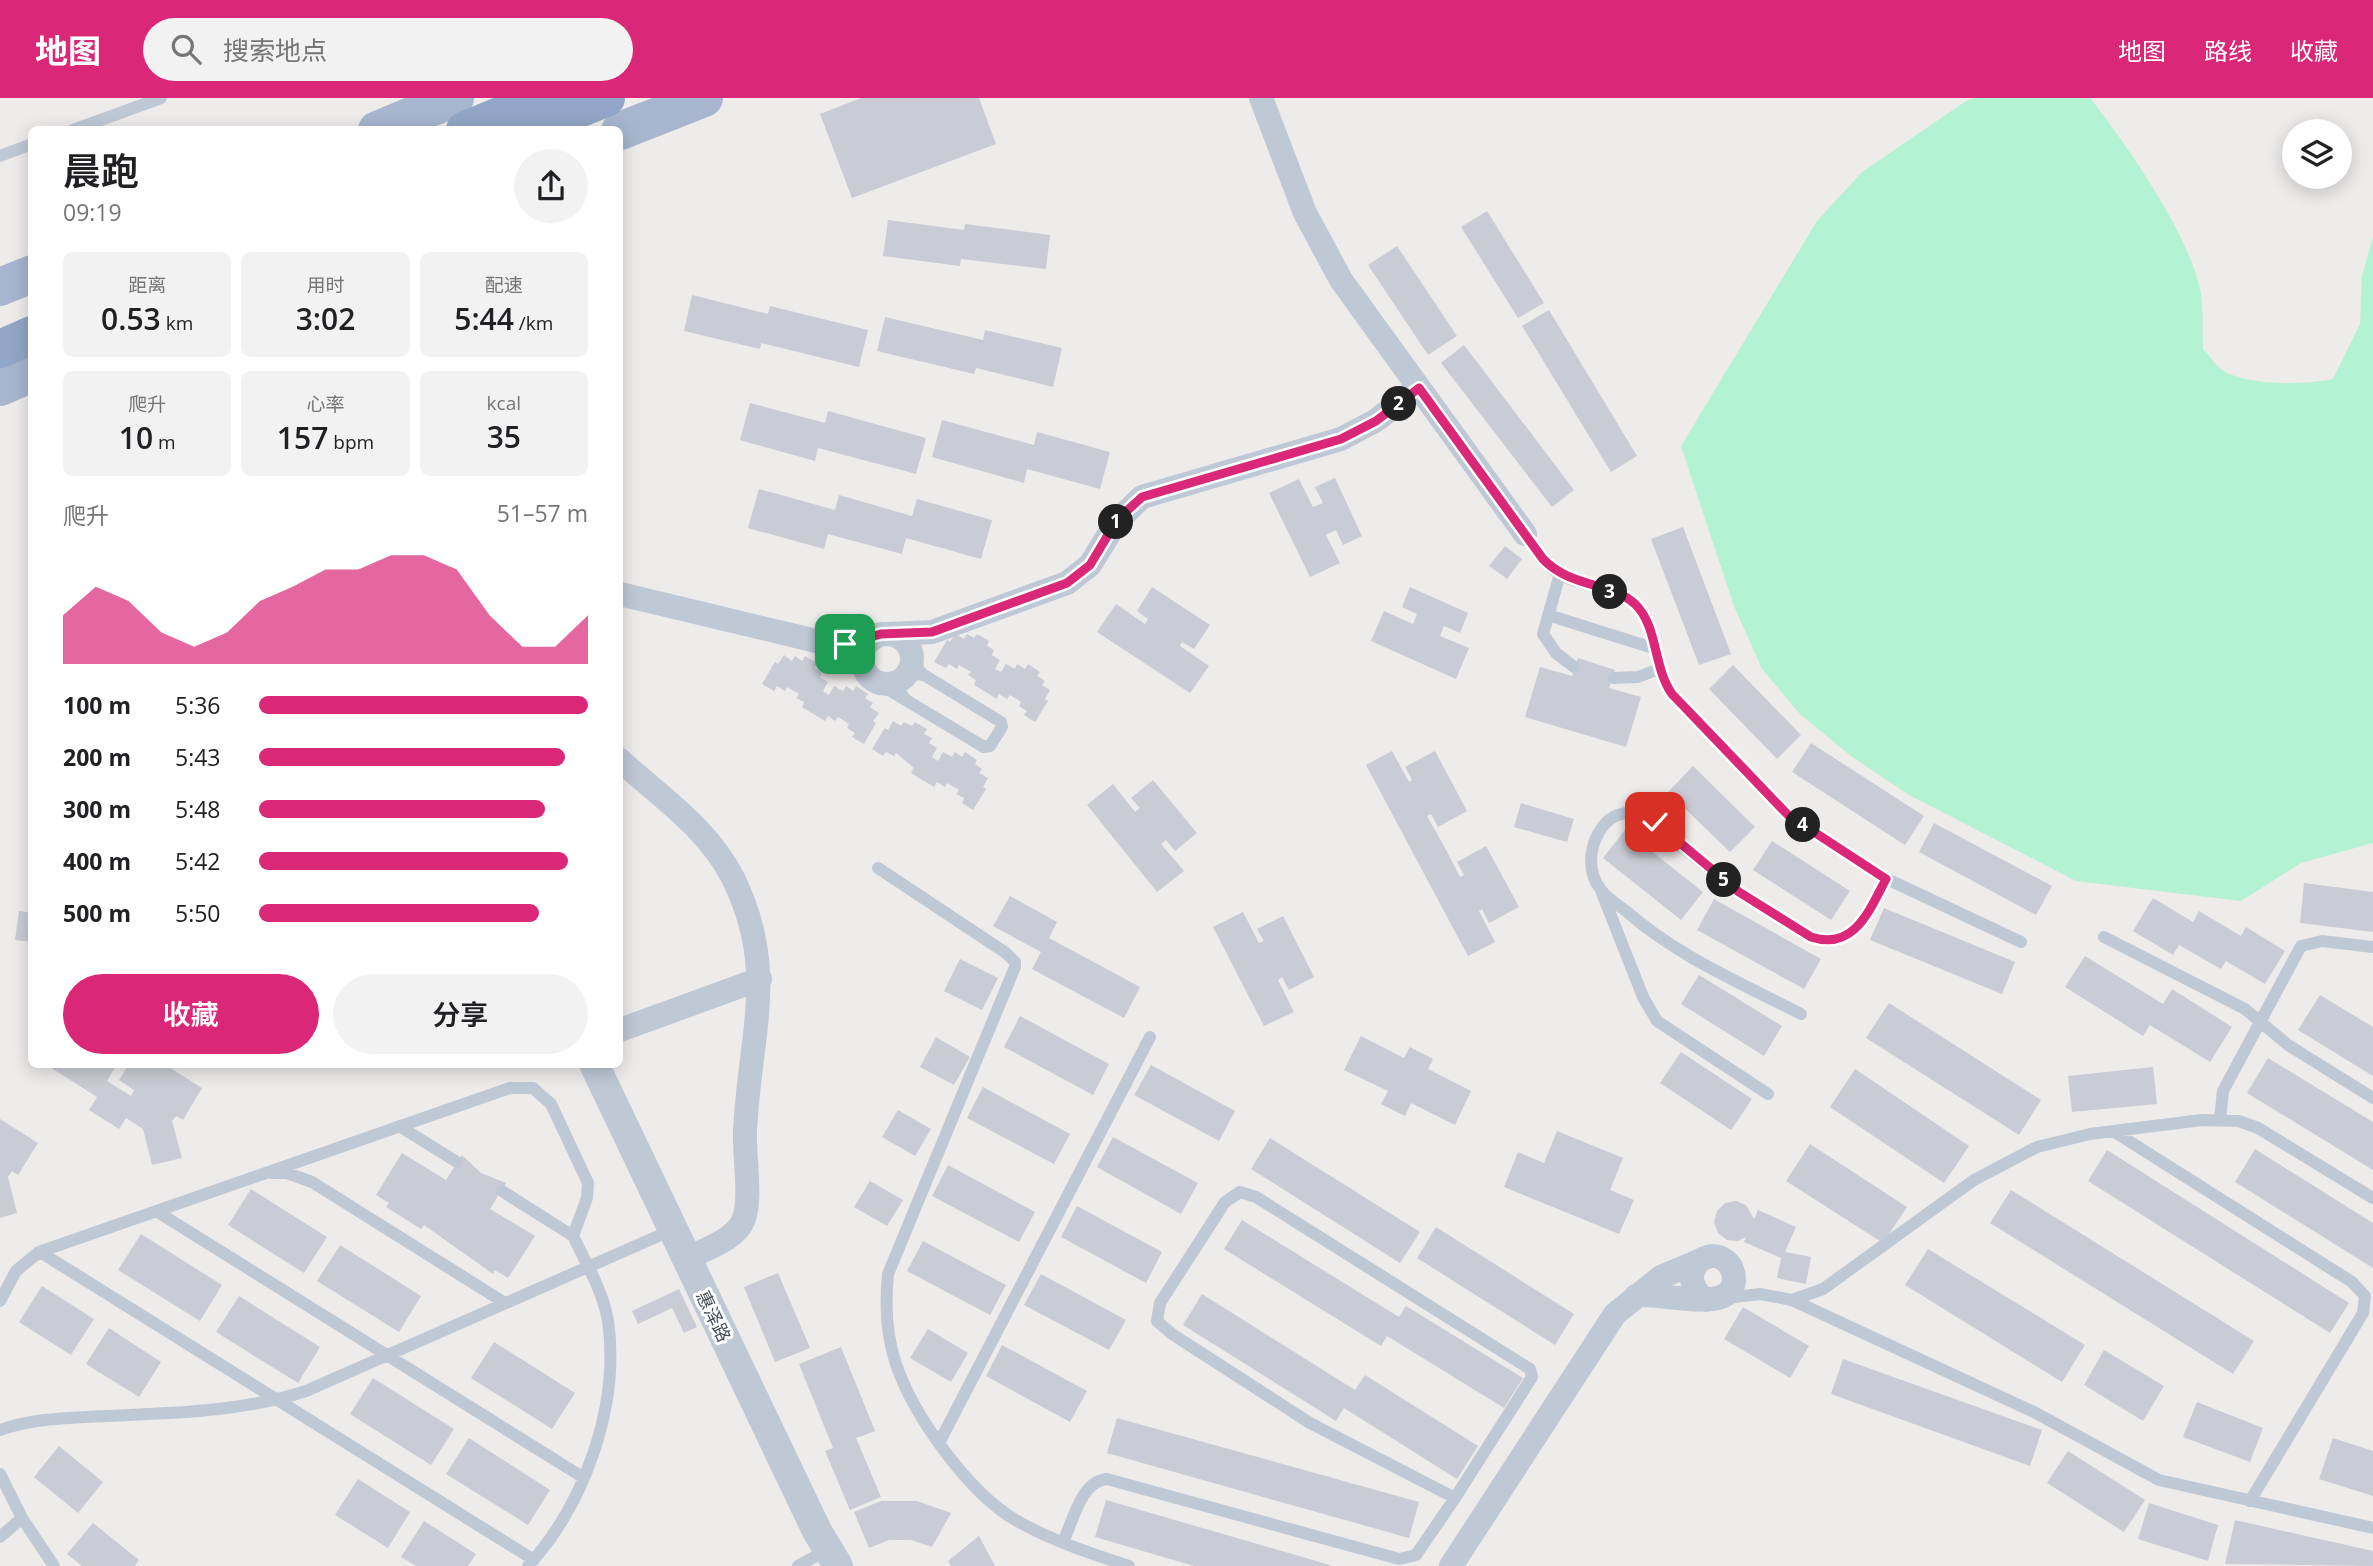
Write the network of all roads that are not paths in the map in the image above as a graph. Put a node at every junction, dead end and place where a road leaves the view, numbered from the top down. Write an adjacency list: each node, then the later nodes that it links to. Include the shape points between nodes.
1 (161, 98): 7 (lane)
2 (454, 98): 8 (main road)
3 (544, 98): 9 (highway)
4 (606, 98): 10 (highway)
5 (704, 98): 11 (main road)
6 (1261, 98): 22 (street, via 1322,246 1362,311)
7 (84, 126)
8 (387, 126)
9 (475, 126)
10 (537, 126)
11 (623, 130)
12 (28, 146): 13 (lane)
13 (0, 156)
14 (28, 276): 15 (main road)
15 (0, 287)
16 (28, 312): 17 (highway)
17 (0, 324)
18 (28, 337): 19 (highway)
19 (0, 349)
20 (28, 375): 21 (main road)
21 (0, 387)
22 (1419, 388): 23 (street); 27 (street, via 1376,421 1341,439 1142,497 1117,520 1090,565 1067,583)
23 (1525, 534): 24 (lane)
24 (1560, 574): 26 (lane); 30 (lane, via 1630,600 1646,620)
25 (623, 595): 29 (street)
26 (1548, 615): 30 (lane); 31 (lane, via 1543,629 1546,642)
27 (932, 632): 28 (street); 33 (street, via 920,640)
28 (885, 634): 29 (street); 33 (street, via 905,641); 34 (street, via 863,651)
29 (833, 645): 34 (street)
30 (1653, 648): 32 (lane)
31 (1574, 667)
32 (1659, 669): 35 (lane, via 1638,677); 38 (lane, via 1672,694 1788,815)
33 (911, 677): 33 (lane, via 984,747 991,744 1001,722); 34 (street, via 890,685)
34 (871, 678)
35 (1614, 678)
36 (623, 763): 43 (street, via 683,813 731,874 750,920)
37 (878, 868): 77 (lane, via 1015,962 888,1274 885,1305 895,1364)
38 (1886, 879): 39 (lane, via 1857,929 1847,937 1823,941 1739,892 1655,822 1630,811 1610,819 1596,837 1591,862); 41 (lane)
39 (1601, 890): 44 (lane, via 1667,944); 49 (lane, via 1657,1021)
40 (2104, 937): 45 (lane, via 2226,998)
41 (2021, 943)
42 (2373, 947): 45 (lane, via 2306,943)
43 (760, 979): 46 (street); 64 (street, via 746,1118 746,1214 734,1233)
44 (1801, 1014)
45 (2261, 1021): 50 (lane, via 2288,1045); 51 (lane, via 2223,1091)
46 (623, 1029)
47 (1150, 1037): 77 (lane)
48 (596, 1068): 61 (street, 惠泽路)
49 (1768, 1094)
50 (2373, 1098)
51 (2220, 1119): 53 (lane); 59 (lane, via 2258,1128)
52 (399, 1126): 54 (lane); 55 (lane); 62 (lane, via 518,1086 541,1092 588,1183)
53 (2113, 1131): 71 (lane, via 2037,1147 1995,1166 1823,1289); 81 (lane, via 2352,1282 2365,1296 2363,1313)
54 (313, 1156): 56 (lane); 57 (lane, via 306,1170)
55 (457, 1163)
56 (261, 1174): 57 (lane, via 287,1173); 60 (lane)
57 (312, 1182): 73 (lane)
58 (502, 1191): 62 (lane)
59 (2373, 1198)
60 (156, 1211): 63 (lane); 74 (lane)
61 (673, 1229): 64 (street, 惠泽路); 67 (lane)
62 (573, 1236): 67 (lane)
63 (40, 1252): 72 (lane, via 16,1271); 75 (lane)
64 (687, 1259): 86 (street, 惠泽路)
65 (1701, 1260): 66 (street, via 1713,1256); 68 (street, via 1661,1277); 70 (street, via 1692,1270 1691,1283 1696,1293)
66 (1726, 1261): 69 (lane, via 1752,1285); 70 (street, via 1734,1272 1734,1285 1727,1295)
67 (588, 1267): 73 (lane); 79 (lane, via 608,1321 609,1353 602,1417)
68 (1636, 1296): 70 (street, via 1648,1293); 91 (street, via 1607,1324)
69 (1776, 1297): 70 (lane, via 1747,1294); 71 (lane)
70 (1711, 1300)
71 (1792, 1300): 81 (lane, via 2034,1412 2159,1480)
72 (0, 1301)
73 (505, 1303): 74 (lane)
74 (387, 1355): 75 (lane); 79 (lane)
75 (278, 1400): 76 (lane, via 221,1410 50,1419); 87 (lane)
76 (0, 1430)
77 (939, 1443): 85 (lane, via 992,1503 1018,1522)
78 (0, 1474): 82 (lane)
79 (584, 1478): 87 (lane)
80 (1455, 1498): 80 (lane, via 1532,1377 1530,1369 1256,1198 1240,1192 1233,1196 1160,1303 1157,1321 1310,1423); 85 (lane, via 1416,1555 1399,1559 1107,1479 1087,1490)
81 (2250, 1501): 83 (lane)
82 (22, 1518): 84 (lane); 88 (lane)
83 (2373, 1528)
84 (0, 1537)
85 (1063, 1542): 90 (lane)
86 (833, 1558): 89 (lane)
87 (531, 1563)
88 (54, 1566)
89 (798, 1566)
90 (1129, 1566)
91 (1451, 1566)

